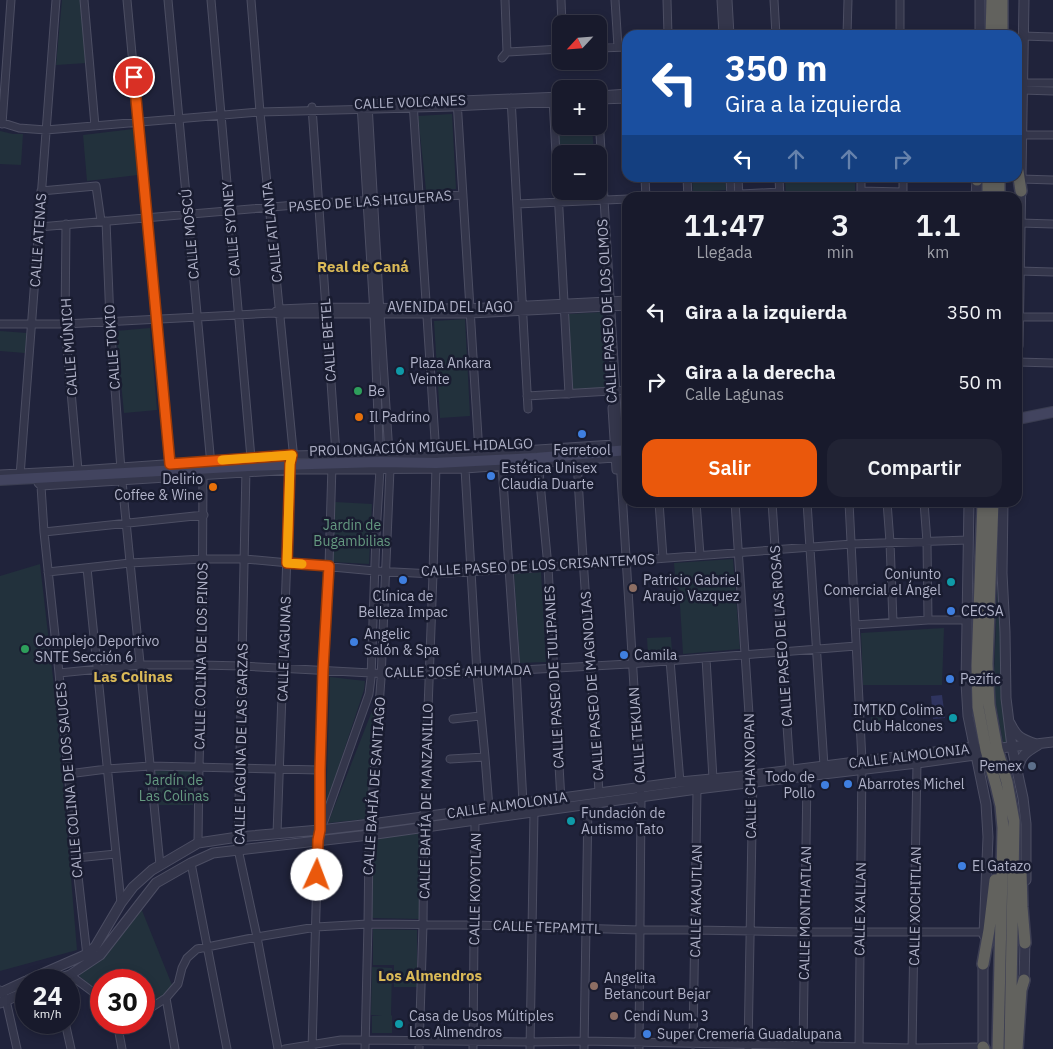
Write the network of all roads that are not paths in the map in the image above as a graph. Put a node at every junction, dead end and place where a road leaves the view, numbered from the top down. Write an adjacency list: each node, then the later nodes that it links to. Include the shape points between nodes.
1 (11, 0): 54 (street)
2 (56, 0): 56 (street, CALLE ATENAS)
3 (84, 0): 55 (street)
4 (127, 0): 53 (street)
5 (168, 0): 52 (street, CALLE MOSCÚ)
6 (212, 0): 51 (street, CALLE SYDNEY)
7 (252, 0): 50 (street, CALLE ATLANTA)
8 (505, 0): 36 (street, via 505,55)
9 (561, 0): 21 (street)
10 (615, 0): 33 (street)
11 (667, 0): 22 (street)
12 (721, 0): 23 (street)
13 (728, 0): 24 (street)
14 (774, 0): 25 (street)
15 (848, 0): 26 (street)
16 (900, 0): 27 (street)
17 (980, 0): 28 (street)
18 (992, 0): 29 (highway)
19 (1002, 0): 30 (highway)
20 (1024, 0): 31 (street)
21 (562, 15)
22 (668, 30)
23 (723, 30)
24 (730, 30)
25 (776, 30)
26 (847, 30)
27 (900, 30)
28 (980, 30)
29 (991, 30)
30 (1002, 30)
31 (1023, 36): 32 (street); 38 (street)
32 (1053, 37)
33 (618, 47): 34 (street); 35 (street)
34 (622, 47)
35 (608, 48)
36 (552, 50)
37 (1053, 83): 38 (street)
38 (1022, 86): 39 (street); 58 (street)
39 (1053, 91)
40 (622, 93): 41 (street)
41 (607, 94)
42 (552, 99): 45 (street, CALLE VOLCANES)
43 (622, 99): 44 (street)
44 (607, 100)
45 (511, 101): 46 (street, CALLE VOLCANES); 73 (street)
46 (457, 104): 47 (street, CALLE VOLCANES); 65 (street)
47 (413, 105): 48 (street, CALLE VOLCANES); 66 (street, CALLE BAHÍA DE MANZANILLO)
48 (365, 107): 49 (street, CALLE VOLCANES); 68 (street)
49 (312, 109): 50 (street, CALLE VOLCANES); 72 (street, CALLE BETEL)
50 (258, 111): 51 (street, CALLE VOLCANES); 74 (street, CALLE ATLANTA)
51 (222, 116): 52 (street, CALLE VOLCANES); 75 (street, CALLE SYDNEY)
52 (179, 119): 53 (street, CALLE VOLCANES); 76 (street, CALLE MOSCÚ)
53 (138, 122): 55 (street, CALLE VOLCANES); 77 (street)
54 (1, 123): 56 (street, CALLE VOLCANES)
55 (95, 126): 56 (street, CALLE VOLCANES)
56 (46, 130): 63 (street, CALLE ATENAS)
57 (555, 135): 71 (street)
58 (1022, 135): 59 (street)
59 (1053, 135)
60 (1022, 175): 61 (street)
61 (1053, 180)
62 (1020, 182): 64 (highway)
63 (42, 191): 78 (street, CALLE TOKIO, via 96,186); 82 (street, CALLE ATENAS)
64 (1021, 191)
65 (463, 196): 66 (street, PASEO DE LAS HIGUERAS); 93 (street)
66 (419, 198): 68 (street, PASEO DE LAS HIGUERAS); 92 (street, CALLE BAHÍA DE MANZANILLO)
67 (622, 199): 70 (street)
68 (370, 200): 72 (street, PASEO DE LAS HIGUERAS); 91 (street)
69 (602, 200): 71 (street); 86 (street, CALLE PASEO DE LOS OLMOS)
70 (607, 200)
71 (559, 202): 73 (street); 88 (street)
72 (319, 203): 74 (street, PASEO DE LAS HIGUERAS); 90 (street, CALLE BETEL)
73 (517, 204): 89 (street)
74 (269, 208): 75 (street, PASEO DE LAS HIGUERAS); 94 (street, CALLE ATLANTA)
75 (230, 211): 76 (street, PASEO DE LAS HIGUERAS); 95 (street, CALLE SYDNEY)
76 (188, 214): 77 (street, PASEO DE LAS HIGUERAS); 96 (street, CALLE MOSCÚ)
77 (147, 218): 78 (street, PASEO DE LAS HIGUERAS); 99 (street)
78 (103, 221): 80 (street, PASEO DE LAS HIGUERAS); 100 (street, CALLE TOKIO)
79 (1022, 223): 81 (street)
80 (66, 224): 82 (street, PASEO DE LAS HIGUERAS); 103 (street, CALLE MÚNICH)
81 (1053, 224)
82 (39, 227): 102 (street, CALLE ATENAS)
83 (1022, 271): 84 (street)
84 (1053, 272)
85 (622, 301): 86 (street, AVENIDA DEL LAGO)
86 (608, 304): 87 (street, AVENIDA DEL LAGO); 88 (street, AVENIDA DEL LAGO); 107 (street, CALLE PASEO DE LOS OLMOS)
87 (622, 305)
88 (565, 306): 89 (street, AVENIDA DEL LAGO); 108 (street)
89 (522, 309): 93 (street, AVENIDA DEL LAGO); 109 (street)
90 (326, 310): 91 (street, AVENIDA DEL LAGO); 94 (street, AVENIDA DEL LAGO); 117 (street, CALLE BETEL)
91 (377, 310): 92 (street, AVENIDA DEL LAGO); 118 (street)
92 (426, 311): 93 (street, AVENIDA DEL LAGO); 119 (street, CALLE BAHÍA DE MANZANILLO)
93 (470, 311): 114 (street)
94 (277, 312): 95 (street, AVENIDA DEL LAGO); 120 (street, CALLE ATLANTA, via 293,450)
95 (239, 314): 96 (street, AVENIDA DEL LAGO); 122 (street, CALLE SYDNEY)
96 (197, 316): 99 (street, AVENIDA DEL LAGO); 124 (street, CALLE MOSCÚ)
97 (1022, 317): 98 (street)
98 (1053, 317)
99 (157, 319): 100 (street, AVENIDA DEL LAGO); 121 (street)
100 (110, 321): 103 (street, AVENIDA DEL LAGO); 128 (street, CALLE TOKIO)
101 (0, 324): 102 (street, AVENIDA DEL LAGO)
102 (32, 324): 103 (street, AVENIDA DEL LAGO); 129 (street, CALLE ATENAS)
103 (65, 324): 126 (street, CALLE MÚNICH)
104 (1022, 362): 105 (street)
105 (1053, 363)
106 (622, 390): 107 (street)
107 (613, 391): 108 (street); 113 (street, CALLE PASEO DE LOS OLMOS)
108 (569, 394): 109 (street)
109 (527, 396): 110 (street)
110 (528, 409)
111 (1053, 412): 112 (main road)
112 (1022, 417)
113 (619, 452): 114 (street); 115 (street); 116 (main road, PROLONGACIÓN MIGUEL HIDALGO); 158 (street, CALLE TEKUAN)
114 (479, 453): 119 (street)
115 (577, 460): 116 (street); 161 (street, CALLE PASEO DE MAGNOLIAS)
116 (538, 461): 119 (main road, PROLONGACIÓN MIGUEL HIDALGO); 123 (street); 163 (street, CALLE PASEO DE TULIPANES)
117 (333, 462): 118 (main road, PROLONGACIÓN MIGUEL HIDALGO); 120 (main road, PROLONGACIÓN MIGUEL HIDALGO); 162 (street, CALLE BETEL)
118 (385, 462): 119 (main road, PROLONGACIÓN MIGUEL HIDALGO); 166 (street, CALLE BAHÍA DE SANTIAGO); 169 (street, CALLE BAHÍA DE SANTIAGO)
119 (436, 462): 125 (street); 170 (street, CALLE BAHÍA DE MANZANILLO)
120 (291, 463): 122 (main road, PROLONGACIÓN MIGUEL HIDALGO); 160 (street, CALLE LAGUNAS)
121 (170, 464): 124 (street); 128 (street)
122 (248, 466): 124 (main road, PROLONGACIÓN MIGUEL HIDALGO); 157 (street, CALLE LAGUNA DE LAS GARZAS)
123 (502, 466): 125 (street); 165 (street)
124 (207, 468): 128 (main road, PROLONGACIÓN MIGUEL HIDALGO); 144 (street, CALLE COLINA DE LOS PINOS)
125 (465, 468): 167 (street)
126 (78, 470): 128 (street); 129 (street)
127 (0, 474): 129 (street)
128 (122, 474): 131 (main road, PROLONGACIÓN MIGUEL HIDALGO); 145 (street, CALLE TOKIO)
129 (20, 476): 130 (main road, PROLONGACIÓN MIGUEL HIDALGO); 131 (main road, PROLONGACIÓN MIGUEL HIDALGO)
130 (0, 480)
131 (38, 482): 146 (street, CALLE COLINA DE LOS SAUCES)
132 (659, 507): 155 (street)
133 (696, 507): 154 (street)
134 (735, 507): 153 (street, CALLE CHANXOPAN)
135 (772, 507): 152 (street, CALLE PASEO DE LAS ROSAS)
136 (807, 507): 151 (street)
137 (850, 507): 150 (street, CALLE XALLAN)
138 (887, 507): 148 (street)
139 (924, 507): 149 (street)
140 (969, 507): 147 (street)
141 (984, 507): 202 (highway, via 977,666 978,708)
142 (993, 507): 202 (highway, via 987,664)
143 (1004, 507): 197 (street, via 1002,573)
144 (204, 515): 145 (street); 156 (street, CALLE COLINA DE LOS PINOS)
145 (126, 523): 146 (street); 159 (street, CALLE TOKIO)
146 (44, 532): 168 (street, CALLE COLINA DE LOS SAUCES)
147 (968, 540): 149 (street, CALLE PASEO DE LOS CRISANTEMOS); 172 (street)
148 (890, 542): 149 (street, CALLE PASEO DE LOS CRISANTEMOS); 150 (street, CALLE PASEO DE LOS CRISANTEMOS); 173 (street)
149 (927, 542): 171 (street)
150 (852, 544): 151 (street, CALLE PASEO DE LOS CRISANTEMOS); 174 (street, CALLE XALLAN)
151 (810, 547): 152 (street, CALLE PASEO DE LOS CRISANTEMOS); 176 (street)
152 (776, 549): 153 (street, CALLE PASEO DE LOS CRISANTEMOS); 177 (street, CALLE PASEO DE LAS ROSAS)
153 (738, 552): 154 (street, CALLE PASEO DE LOS CRISANTEMOS); 178 (street, CALLE CHANXOPAN)
154 (700, 555): 155 (street, CALLE PASEO DE LOS CRISANTEMOS)
155 (663, 558): 158 (street, CALLE PASEO DE LOS CRISANTEMOS)
156 (203, 559): 157 (street, CALLE PASEO DE LOS CRISANTEMOS); 159 (street, CALLE PASEO DE LOS CRISANTEMOS); 183 (street, CALLE COLINA DE LOS PINOS)
157 (245, 559): 160 (street, CALLE PASEO DE LOS CRISANTEMOS); 184 (street, CALLE LAGUNA DE LAS GARZAS)
158 (624, 561): 161 (street, CALLE PASEO DE LOS CRISANTEMOS); 181 (street, CALLE TEKUAN)
159 (130, 563): 164 (street, CALLE PASEO DE LOS CRISANTEMOS); 182 (street, CALLE TOKIO)
160 (287, 563): 162 (street, CALLE PASEO DE LOS CRISANTEMOS); 187 (street, CALLE LAGUNAS)
161 (582, 564): 163 (street, CALLE PASEO DE LOS CRISANTEMOS); 185 (street, CALLE PASEO DE MAGNOLIAS)
162 (329, 566): 166 (street, CALLE PASEO DE LOS CRISANTEMOS); 189 (street, CALLE BETEL)
163 (548, 567): 165 (street, CALLE PASEO DE LOS CRISANTEMOS); 188 (street, CALLE PASEO DE TULIPANES)
164 (87, 568): 168 (street, CALLE PASEO DE LOS CRISANTEMOS); 186 (street)
165 (508, 569): 167 (street, CALLE PASEO DE LOS CRISANTEMOS); 190 (street)
166 (375, 571): 169 (street, CALLE PASEO DE LOS CRISANTEMOS); 192 (street, CALLE BAHÍA DE SANTIAGO)
167 (472, 571): 170 (street, CALLE PASEO DE LOS CRISANTEMOS); 194 (street)
168 (48, 572): 191 (street, CALLE COLINA DE LOS SAUCES)
169 (386, 572): 170 (street, CALLE PASEO DE LOS CRISANTEMOS); 193 (street, CALLE BAHÍA DE SANTIAGO)
170 (433, 574): 195 (street, CALLE BAHÍA DE MANZANILLO)
171 (928, 620): 172 (street); 173 (street)
172 (966, 620): 203 (street, via 966,691)
173 (893, 622): 174 (street)
174 (855, 624): 175 (street, CALLE XALLAN)
175 (856, 646): 176 (street, CALLE JOSÉ AHUMADA); 210 (street, CALLE XALLAN)
176 (816, 649): 177 (street, CALLE JOSÉ AHUMADA); 209 (street)
177 (782, 652): 178 (street, CALLE JOSÉ AHUMADA); 215 (street, CALLE PASEO DE LAS ROSAS)
178 (745, 655): 179 (street, CALLE JOSÉ AHUMADA); 220 (street, CALLE CHANXOPAN)
179 (706, 658): 180 (street, CALLE JOSÉ AHUMADA); 219 (street)
180 (670, 660): 181 (street, CALLE JOSÉ AHUMADA); 221 (street)
181 (630, 663): 185 (street, CALLE JOSÉ AHUMADA); 224 (street, CALLE TEKUAN)
182 (140, 665): 183 (street, CALLE JOSÉ AHUMADA); 186 (street, CALLE JOSÉ AHUMADA); 207 (street, CALLE TOKIO)
183 (202, 665): 184 (street, CALLE JOSÉ AHUMADA); 208 (street, CALLE COLINA DE LOS PINOS)
184 (242, 666): 187 (street, CALLE JOSÉ AHUMADA); 211 (street, CALLE LAGUNA DE LAS GARZAS)
185 (591, 666): 188 (street, CALLE JOSÉ AHUMADA); 223 (street, CALLE PASEO DE MAGNOLIAS)
186 (97, 668): 191 (street, CALLE JOSÉ AHUMADA); 212 (street)
187 (283, 668): 189 (street, CALLE JOSÉ AHUMADA); 213 (street, CALLE LAGUNAS)
188 (553, 668): 190 (street, CALLE JOSÉ AHUMADA); 226 (street, CALLE PASEO DE TULIPANES)
189 (323, 670): 192 (street, CALLE JOSÉ AHUMADA); 214 (street, CALLE BETEL)
190 (516, 670): 194 (street, CALLE JOSÉ AHUMADA); 225 (street)
191 (59, 673): 217 (street, CALLE COLINA DE LOS SAUCES)
192 (371, 673): 193 (street, CALLE JOSÉ AHUMADA); 236 (street, CALLE BAHÍA DE SANTIAGO, via 369,694)
193 (381, 673): 195 (street, CALLE JOSÉ AHUMADA); 233 (street, CALLE BAHÍA DE SANTIAGO)
194 (477, 673): 195 (street, CALLE JOSÉ AHUMADA); 196 (street)
195 (429, 675): 230 (street, CALLE BAHÍA DE MANZANILLO)
196 (480, 716): 198 (street); 204 (street)
197 (1008, 717): 200 (street, via 1019,737); 201 (street)
198 (453, 719)
199 (1053, 742): 200 (street)
200 (1038, 745): 201 (street); 216 (street, via 1022,757)
201 (1012, 747): 202 (street); 216 (street)
202 (989, 750): 203 (street, CALLE ALMOLONIA); 232 (highway, via 1007,782); 235 (highway, via 1001,806)
203 (974, 751): 206 (street, CALLE ALMOLONIA); 210 (street, CALLE ALMOLONIA); 260 (street, via 986,804 988,837)
204 (485, 757): 205 (street); 228 (street)
205 (450, 759)
206 (917, 763): 210 (street, CALLE ALMOLONIA); 259 (street, CALLE XOCHITLAN)
207 (150, 766): 208 (street); 212 (street); 246 (street, CALLE TOKIO)
208 (199, 766): 211 (street); 241 (street, CALLE COLINA DE LOS PINOS)
209 (824, 766): 210 (street, CALLE ALMOLONIA); 215 (street, CALLE ALMOLONIA)
210 (862, 766): 218 (street, CALLE ALMOLONIA); 258 (street, CALLE XALLAN)
211 (240, 767): 213 (street); 239 (street, CALLE LAGUNA DE LAS GARZAS)
212 (107, 769): 217 (street); 243 (street)
213 (279, 769): 214 (street); 237 (street, CALLE LAGUNAS)
214 (320, 770): 236 (street, CALLE BETEL)
215 (790, 770): 220 (street, CALLE ALMOLONIA)
216 (1018, 773): 262 (street, via 1026,824)
217 (68, 774): 244 (street, CALLE COLINA DE LOS SAUCES)
218 (807, 777): 220 (street, CALLE ALMOLONIA); 257 (street, CALLE MONTHATLAN)
219 (713, 779): 220 (street, CALLE ALMOLONIA); 221 (street, CALLE ALMOLONIA)
220 (753, 779): 222 (street, CALLE ALMOLONIA); 256 (street, CALLE CHANXOPAN)
221 (680, 782): 224 (street, CALLE ALMOLONIA)
222 (698, 789): 224 (street, CALLE ALMOLONIA); 255 (street, CALLE AKAUTLAN)
223 (599, 792): 224 (street, CALLE ALMOLONIA); 226 (street, CALLE ALMOLONIA)
224 (638, 793): 227 (street, CALLE ALMOLONIA); 254 (street, CALLE TEKUAN)
225 (522, 803): 226 (street, CALLE ALMOLONIA); 228 (street, CALLE ALMOLONIA)
226 (562, 803): 227 (street, CALLE ALMOLONIA); 229 (street, CALLE ALMOLONIA)
227 (588, 804): 253 (street)
228 (489, 808): 230 (street, CALLE ALMOLONIA)
229 (534, 812): 231 (street, CALLE ALMOLONIA); 252 (street)
230 (424, 816): 233 (street, CALLE ALMOLONIA); 234 (street, CALLE BAHÍA DE MANZANILLO)
231 (475, 820): 234 (street, CALLE ALMOLONIA); 250 (street, CALLE KOYOTLAN)
232 (1014, 822): 262 (highway, via 1021,838); 302 (highway)
233 (370, 824): 236 (street, CALLE ALMOLONIA); 238 (street, CALLE BAHÍA DE SANTIAGO)
234 (424, 827): 238 (street, CALLE ALMOLONIA); 249 (street, CALLE BAHÍA DE MANZANILLO)
235 (1002, 828): 266 (highway); 301 (highway)
236 (320, 830): 237 (street, CALLE ALMOLONIA); 240 (street)
237 (277, 834): 239 (street, CALLE ALMOLONIA)
238 (370, 835): 240 (street, CALLE ALMOLONIA); 248 (street, CALLE BAHÍA DE SANTIAGO)
239 (238, 837): 241 (street, CALLE ALMOLONIA); 242 (street, CALLE LAGUNA DE LAS GARZAS)
240 (318, 840): 242 (street, CALLE ALMOLONIA); 251 (street)
241 (198, 843): 246 (street, CALLE ALMOLONIA)
242 (238, 849): 245 (street, CALLE ALMOLONIA, via 213,852); 261 (street, CALLE LAGUNA DE LAS GARZAS)
243 (116, 854): 244 (street); 247 (street)
244 (76, 858): 264 (street, CALLE COLINA DE LOS SAUCES)
245 (191, 863): 263 (street); 265 (street, CALLE ALMOLONIA, via 156,883 100,955)
246 (160, 864): 247 (street, CALLE ALMOLONIA, via 133,887)
247 (121, 903): 264 (street, CALLE ALMOLONIA, via 95,947)
248 (368, 924): 249 (street, CALLE TEPAMITL); 251 (street, CALLE TEPAMITL); 277 (street, CALLE BAHÍA DE SANTIAGO)
249 (423, 925): 250 (street, CALLE TEPAMITL); 278 (street, CALLE BAHÍA DE MANZANILLO)
250 (474, 925): 252 (street, CALLE TEPAMITL); 279 (street, CALLE KOYOTLAN)
251 (316, 927): 261 (street, CALLE TEPAMITL); 282 (street)
252 (532, 927): 253 (street, CALLE TEPAMITL); 283 (street)
253 (586, 928): 254 (street, CALLE TEPAMITL); 280 (street)
254 (640, 930): 255 (street, CALLE TEPAMITL); 284 (street, CALLE TEKUAN)
255 (695, 930): 256 (street, CALLE TEPAMITL); 281 (street, CALLE AKAUTLAN)
256 (751, 932): 257 (street, CALLE TEPAMITL); 285 (street, CALLE CHANXOPAN)
257 (805, 932): 258 (street, CALLE TEPAMITL); 286 (street, CALLE MONTHATLAN)
258 (860, 932): 259 (street, CALLE TEPAMITL); 287 (street, CALLE XALLAN)
259 (914, 932): 260 (street, CALLE TEPAMITL); 288 (street, CALLE XOCHITLAN)
260 (984, 932): 266 (street)
261 (257, 936): 263 (street, CALLE TEPAMITL); 295 (street, CALLE LAGUNA DE LAS GARZAS)
262 (1025, 943): 269 (street)
263 (207, 946): 273 (street, CALLE TEPAMITL, via 197,949 187,958 178,984); 294 (street)
264 (87, 954): 265 (street, CALLE COLINA DE LOS SAUCES); 267 (street, CALLE ALMOLONIA)
265 (88, 964): 268 (street, CALLE ALMOLONIA)
266 (983, 964): 289 (street)
267 (52, 969)
268 (80, 969)
269 (1024, 980): 303 (highway); 304 (street)
270 (15, 988): 272 (street, CALLE ALMOLONIA)
271 (15, 994): 272 (street)
272 (2, 996): 290 (street)
273 (166, 998): 274 (street, CALLE TEPAMITL); 293 (street)
274 (155, 1005)
275 (68, 1034): 291 (street)
276 (119, 1034): 292 (street)
277 (365, 1040): 278 (street); 282 (street, via 341,1040); 297 (street, CALLE BAHÍA DE SANTIAGO)
278 (419, 1040): 279 (street); 298 (street, CALLE BAHÍA DE MANZANILLO)
279 (473, 1041): 283 (street); 299 (street, CALLE KOYOTLAN)
280 (584, 1041): 283 (street); 284 (street); 300 (street)
281 (693, 1044): 284 (street); 285 (street)
282 (312, 1046): 296 (street)
283 (530, 1046)
284 (639, 1046)
285 (748, 1047): 286 (street)
286 (803, 1047): 287 (street)
287 (859, 1048): 288 (street)
288 (912, 1048): 289 (street)
289 (983, 1048)
290 (17, 1049)
291 (71, 1049)
292 (122, 1049)
293 (175, 1049)
294 (227, 1049)
295 (278, 1049)
296 (285, 1049)
297 (365, 1049)
298 (420, 1049)
299 (473, 1049)
300 (584, 1049)
301 (998, 1049)
302 (1010, 1049)
303 (1017, 1049)
304 (1022, 1049)

